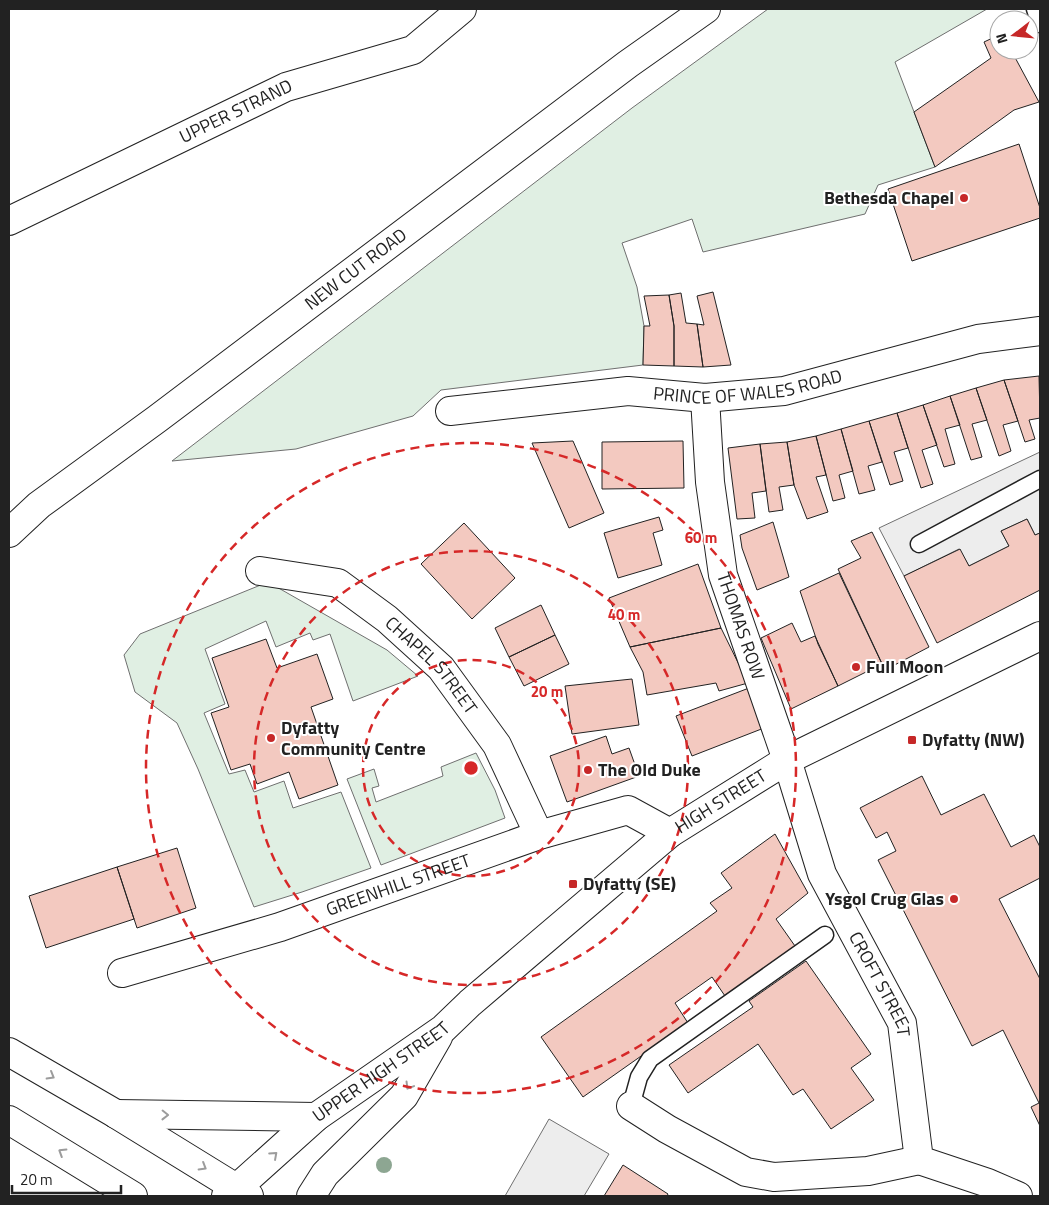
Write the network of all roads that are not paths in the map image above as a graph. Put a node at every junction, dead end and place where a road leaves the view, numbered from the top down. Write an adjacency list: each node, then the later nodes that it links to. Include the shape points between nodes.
1 (462, 9): 5 (street, UPPER STRAND, via 413,50 286,87)
2 (706, 9): 10 (street, NEW CUT ROAD)
3 (1035, 9): 4 (lane)
4 (1040, 24)
5 (9, 221)
6 (1040, 331): 7 (street, PRINCE OF WALES ROAD, via 978,338 784,391)
7 (705, 398): 8 (street, PRINCE OF WALES ROAD, via 628,391); 16 (street, THOMAS ROW, via 710,482 723,575)
8 (450, 412)
9 (1040, 479): 13 (lane)
10 (39, 505): 11 (street); 12 (street, NEW CUT ROAD)
11 (9, 520)
12 (9, 533)
13 (919, 544)
14 (260, 571): 18 (street, CHAPEL STREET, via 338,583 387,618 440,668 497,745)
15 (1040, 636): 16 (street, HIGH STREET)
16 (787, 760): 17 (street, HIGH STREET); 29 (street, CROFT STREET, via 822,874 902,1023)
17 (670, 833): 18 (street, GREENHILL STREET, via 628,810); 21 (street, HIGH STREET)
18 (538, 835): 20 (street, GREENHILL STREET, via 280,927)
19 (825, 935): 23 (lane, via 650,1059 639,1077)
20 (122, 973)
21 (443, 1029): 25 (street, UPPER HIGH STREET); 33 (street, UPPER HIGH STREET, one-way to 33, via 404,1096 325,1174)
22 (9, 1052): 24 (street, one-way to 24)
23 (631, 1106): 30 (street)
24 (116, 1114): 25 (street, one-way to 25); 31 (street, one-way to 31)
25 (316, 1117): 31 (street, UPPER HIGH STREET, one-way to 25)
26 (9, 1120): 28 (street)
27 (9, 1128): 28 (street)
28 (37, 1137): 32 (street, one-way to 28)
29 (919, 1160): 30 (street); 34 (street)
30 (772, 1187)
31 (237, 1194)
32 (133, 1196)
33 (311, 1196)
34 (1018, 1196)

